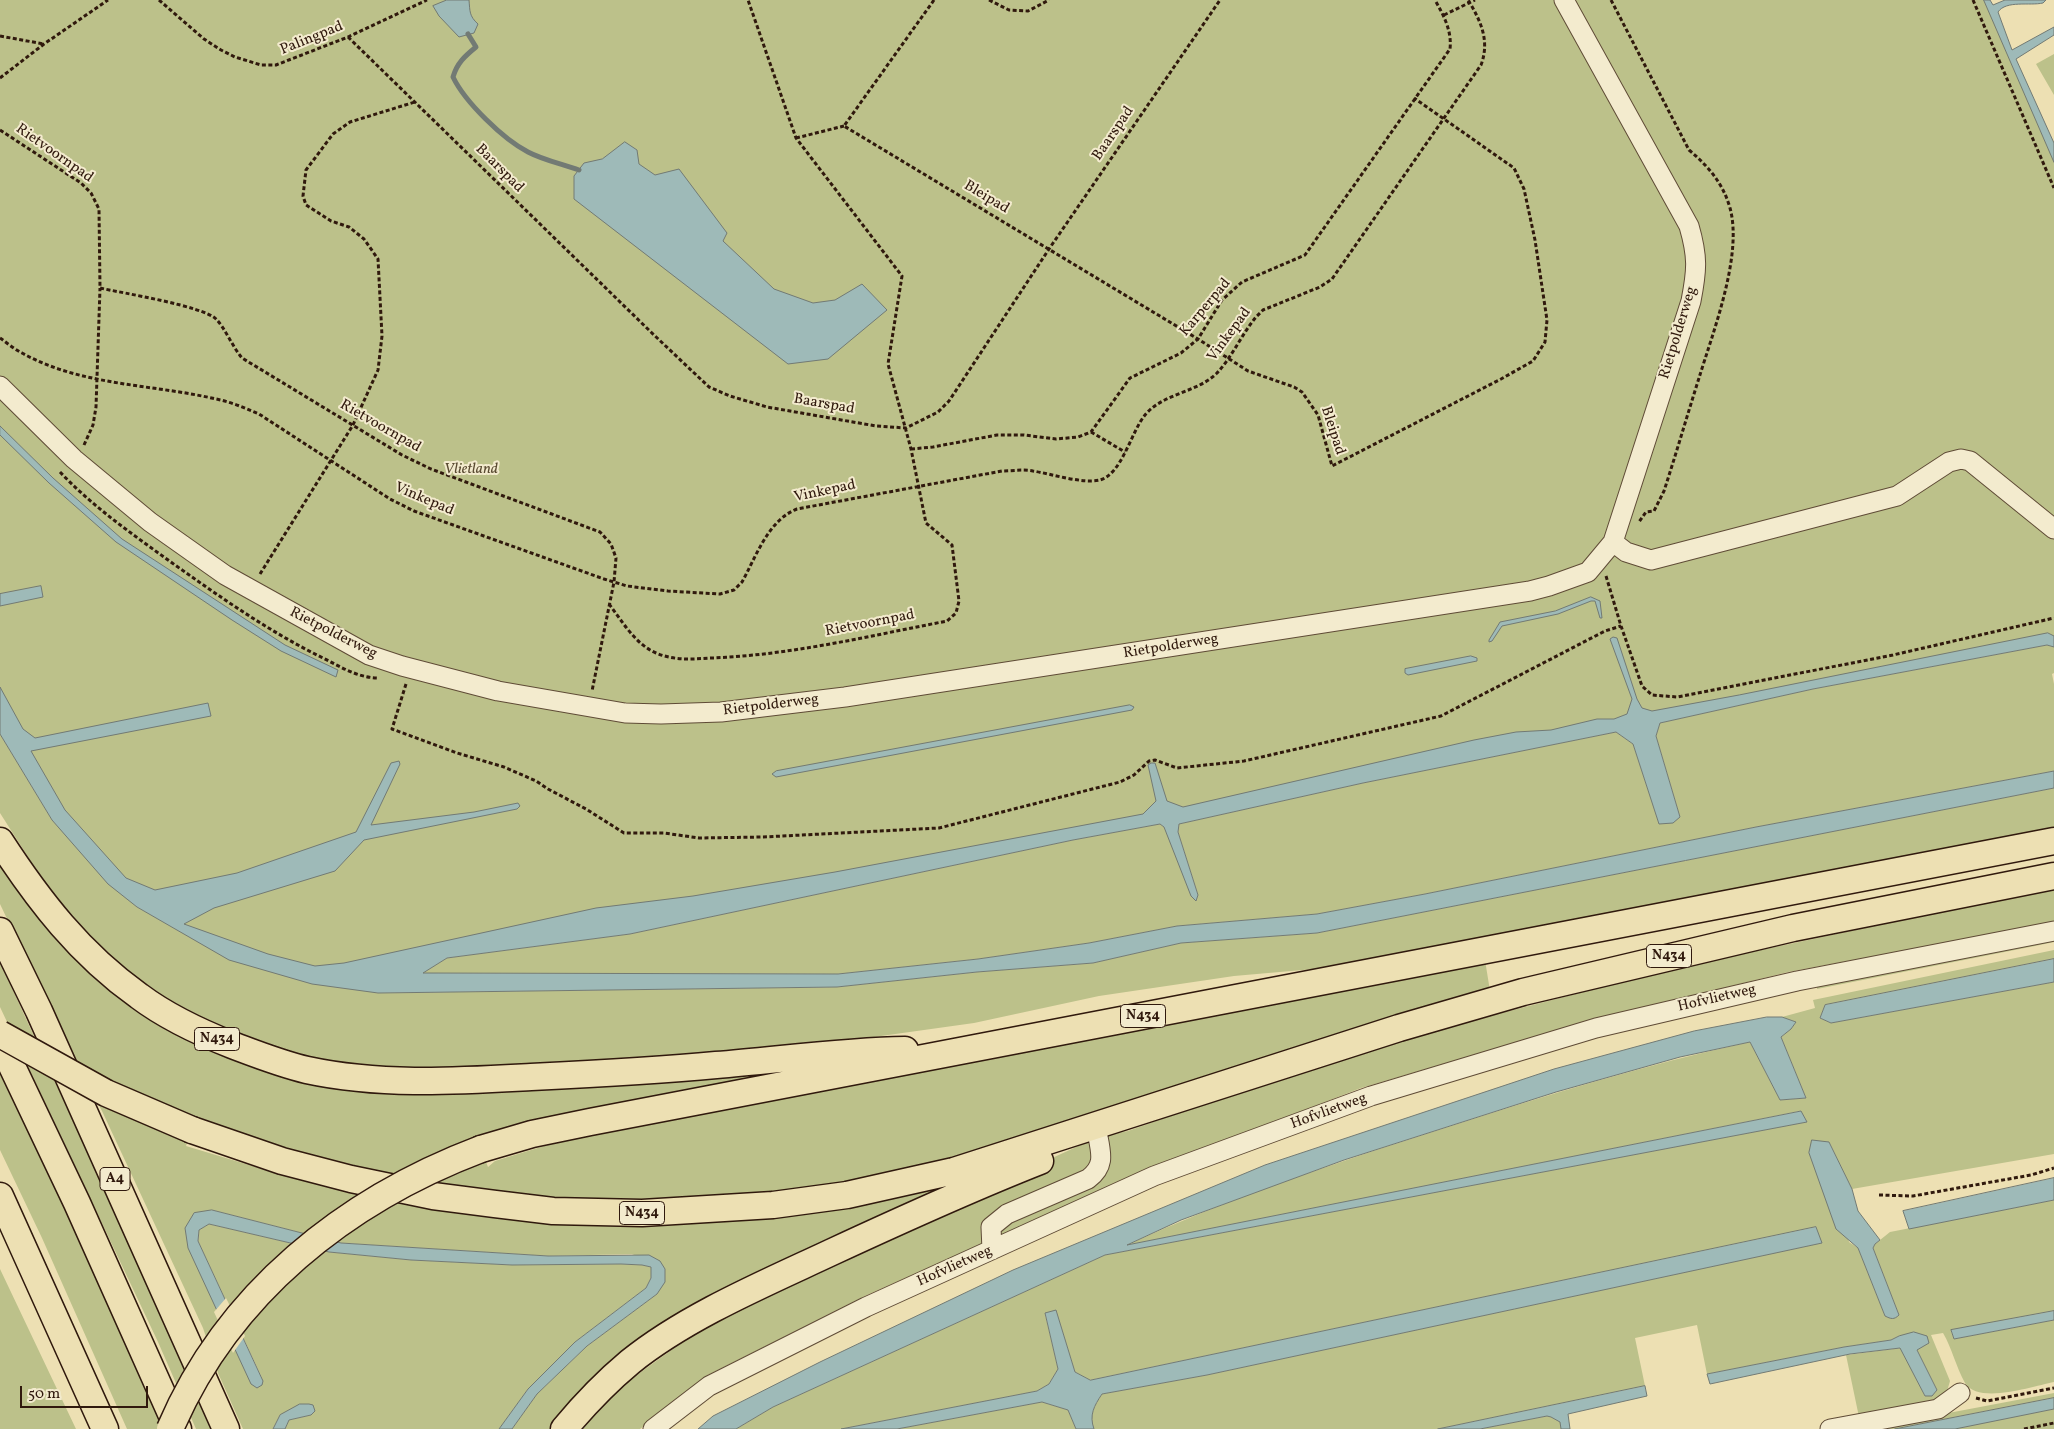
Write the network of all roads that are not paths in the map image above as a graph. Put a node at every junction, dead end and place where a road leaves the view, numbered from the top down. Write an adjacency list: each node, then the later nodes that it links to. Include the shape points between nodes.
1 (1564, 0): 4 (street, Rietpolderweg, via 1688,226 1697,271 1691,301)
2 (0, 386): 4 (street, Rietpolderweg, via 74,459 150,522 225,575 369,655 498,691 625,712 722,712 844,697 1530,591 1588,572)
3 (2054, 529): 4 (street, via 1970,461 1960,459 1948,462 1897,496 1651,560 1626,552)
4 (1613, 542)
5 (0, 841): 12 (highway, N434, via 61,926 139,996 202,1033 307,1070 378,1080 464,1080 611,1074 849,1051)
6 (2054, 841): 12 (highway, N434)
7 (2054, 876): 13 (highway, N434, via 1793,928 1532,990)
8 (2054, 930): 16 (street, Hofvlietweg, via 1797,981 1596,1028 1371,1096 1154,1176)
9 (0, 931): 21 (highway, A4, via 40,1011)
10 (0, 1034): 13 (highway, N434, bridge, via 106,1093 192,1130 282,1161 433,1196 552,1211 642,1213 773,1206 847,1195 954,1171)
11 (0, 1041): 20 (highway)
12 (976, 1048): 19 (highway, N434, bridge, via 532,1134 442,1164 388,1191 332,1227 260,1292 202,1370)
13 (1232, 1082): 14 (highway, N434)
14 (1098, 1137): 16 (street, via 1101,1150 1097,1172 1088,1180 1007,1214 991,1227); 22 (highway, N434, via 923,1209 702,1316 631,1362)
15 (0, 1196): 18 (highway)
16 (992, 1250): 23 (street, Hofvlietweg, via 866,1307 709,1386)
17 (1960, 1393): 24 (street, via 1938,1410)
18 (105, 1429)
19 (170, 1429)
20 (178, 1429)
21 (226, 1429)
22 (564, 1429)
23 (653, 1429)
24 (1830, 1429)

